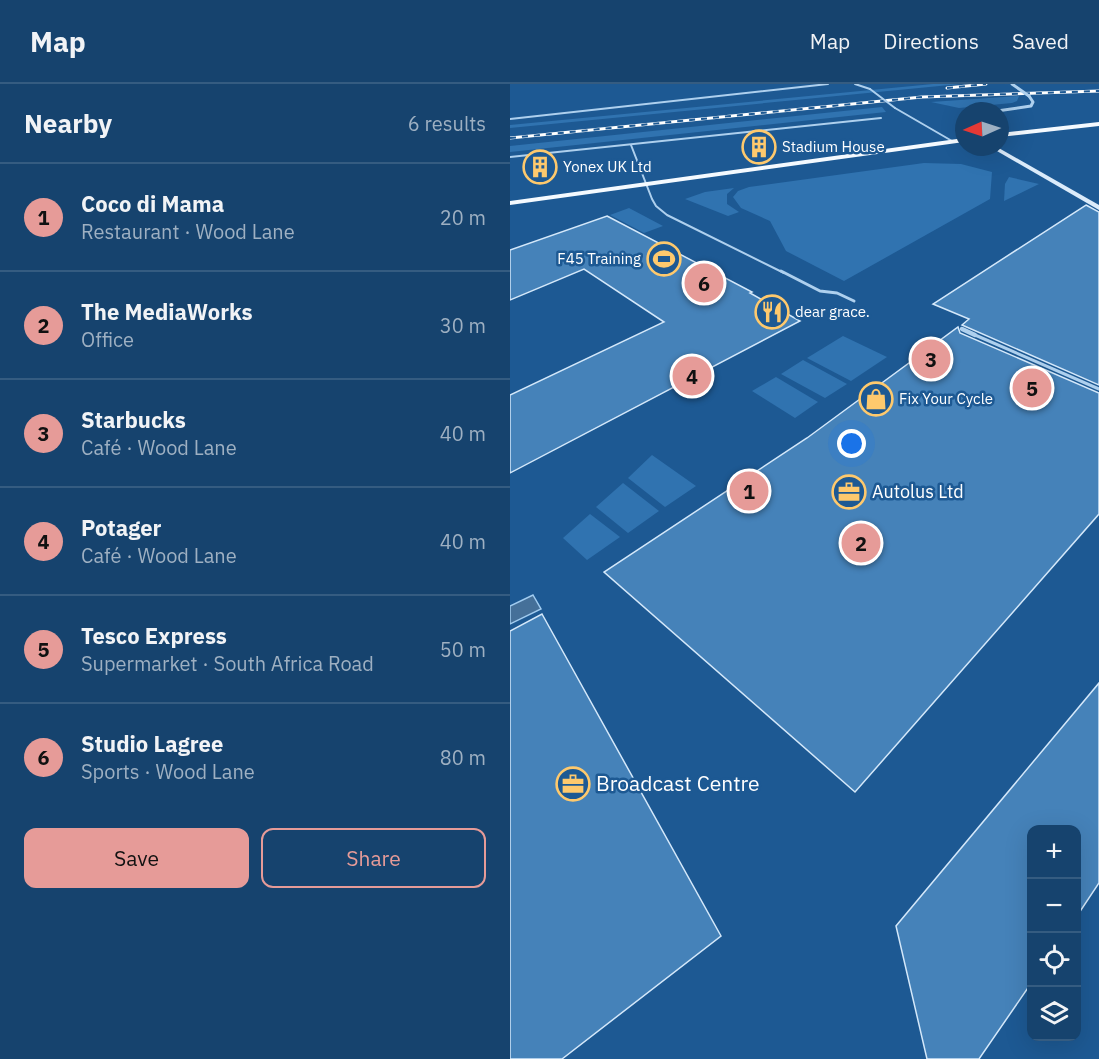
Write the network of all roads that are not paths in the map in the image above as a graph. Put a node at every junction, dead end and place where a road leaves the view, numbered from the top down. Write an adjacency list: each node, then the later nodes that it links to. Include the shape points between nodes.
1 (828, 84): 6 (lane)
2 (855, 84): 9 (lane, bridge, via 870,89)
3 (1012, 84): 4 (street, bridge, via 1033,102 1031,106)
4 (1009, 109)
5 (881, 118): 11 (lane)
6 (510, 119)
7 (1099, 124): 8 (main road)
8 (1009, 134)
9 (952, 141): 10 (main road); 14 (main road)
10 (955, 141)
11 (631, 145): 13 (lane); 14 (lane)
12 (1009, 156): 18 (street)
13 (510, 157)
14 (644, 183): 15 (main road); 19 (lane, via 656,206 668,215 820,291)
15 (603, 189): 16 (main road); 17 (main road)
16 (510, 196)
17 (510, 203)
18 (1099, 208)
19 (854, 301)
20 (962, 329): 21 (street)
21 (975, 335): 22 (lane)
22 (1099, 390)

